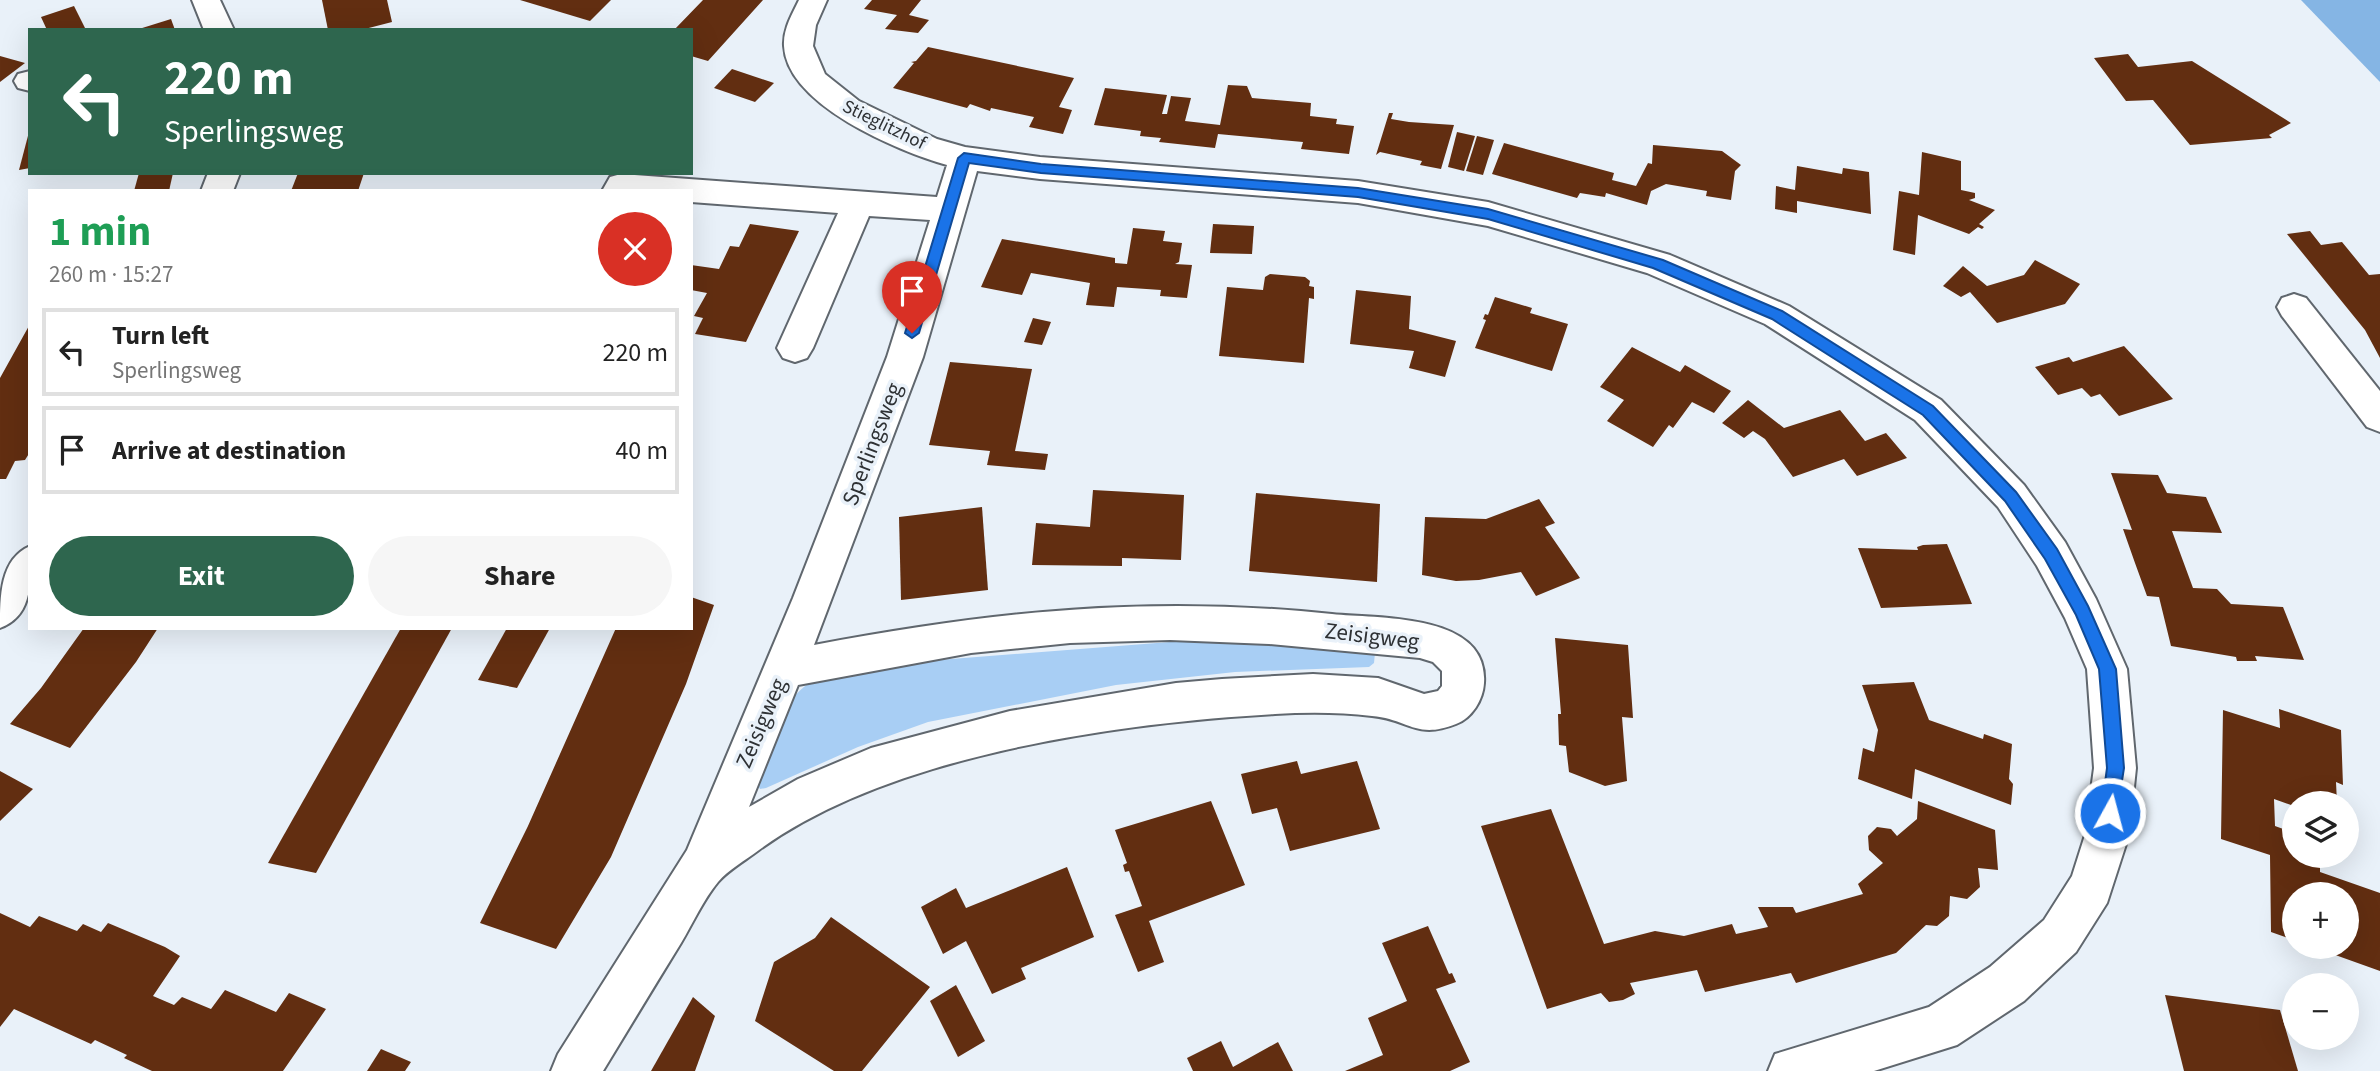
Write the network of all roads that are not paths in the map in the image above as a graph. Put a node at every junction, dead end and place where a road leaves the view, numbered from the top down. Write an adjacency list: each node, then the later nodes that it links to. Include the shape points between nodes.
1 (206, 0): 3 (street)
2 (813, 0): 4 (street, Stieglitzhof, via 799,30 799,53 811,80 850,111 945,155)
3 (218, 28)
4 (964, 158): 9 (street, Sperlingsweg); 18 (street, via 1358,192 1488,214 1658,264 1777,315 1928,410 2011,496 2051,554 2107,669 2115,768 2107,835 2091,887 2060,936 2007,984 1940,1028)
5 (619, 189): 6 (street, via 621,185)
6 (677, 189)
7 (693, 190): 8 (street)
8 (859, 202): 9 (street); 11 (street)
9 (949, 210): 15 (street, Sperlingsweg, via 905,358)
10 (2294, 307): 12 (street)
11 (795, 348)
12 (2380, 417)
13 (28, 566): 14 (street)
14 (2, 602)
15 (782, 669): 16 (street, Zeisigweg); 16 (street, Zeisigweg, via 970,635 1086,624 1173,622 1282,627 1429,643 1453,655 1465,680 1458,700 1437,712 1424,713 1378,697 1313,693 1176,702 1010,730 860,773 758,825)
16 (703, 865): 17 (street, Zeisigweg)
17 (575, 1071)
18 (1792, 1071)

